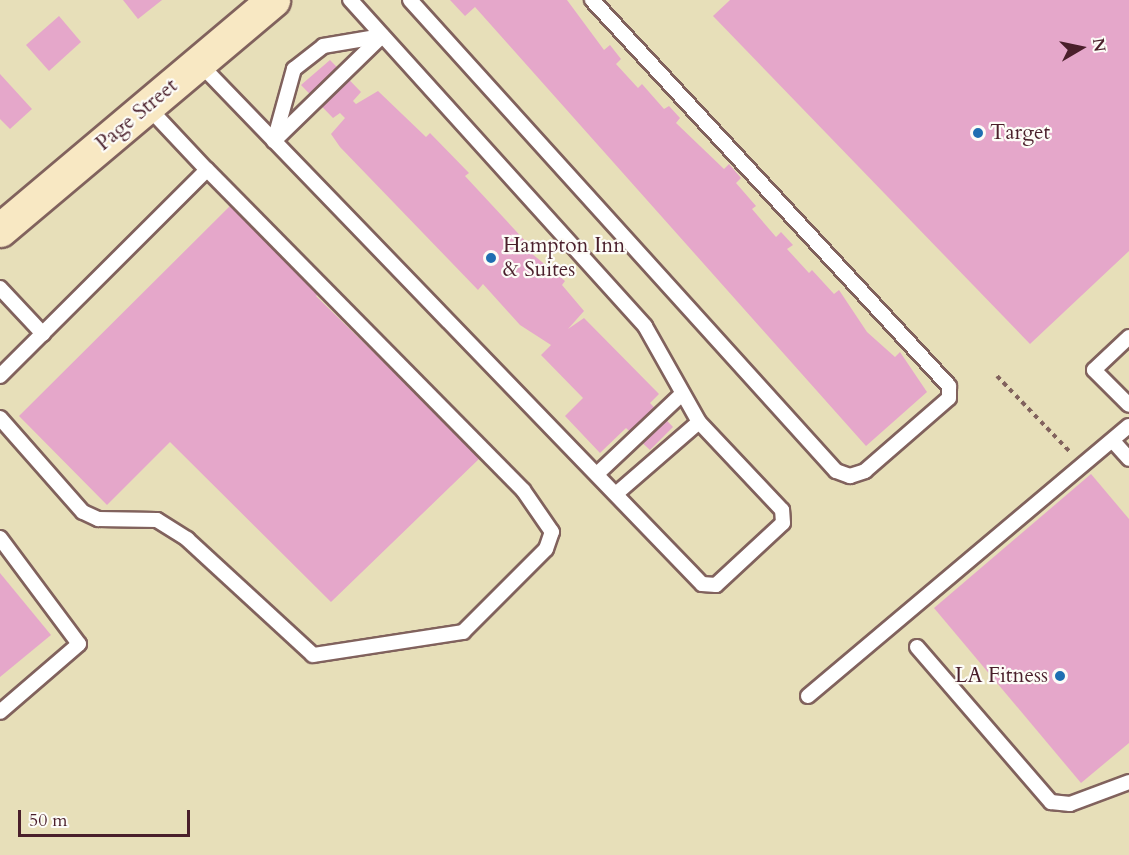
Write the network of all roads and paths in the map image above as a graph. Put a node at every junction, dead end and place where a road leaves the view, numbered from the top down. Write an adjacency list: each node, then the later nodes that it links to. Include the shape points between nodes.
1 (273, 0): 6 (main road, Page Street)
2 (350, 0): 5 (lane)
3 (410, 0): 4 (lane, via 836,471 858,475 949,398 949,386)
4 (592, 0)
5 (382, 36): 8 (lane); 8 (lane, via 323,46 294,69); 16 (lane, via 645,326)
6 (199, 63): 7 (main road, Page Street); 8 (lane)
7 (147, 106): 9 (lane); 10 (main road, Page Street)
8 (274, 141): 24 (lane)
9 (207, 170): 12 (lane); 18 (lane, via 530,498 552,531 546,549 463,632 313,655 187,539 157,520 98,519 83,512)
10 (0, 230)
11 (0, 288): 12 (lane)
12 (44, 334): 14 (lane)
13 (1129, 337): 17 (lane, via 1094,370)
14 (0, 376)
15 (997, 376): 22 (path)
16 (681, 394): 19 (lane); 24 (lane)
17 (1129, 405)
18 (0, 418)
19 (699, 422): 25 (lane); 25 (lane, via 784,516 716,585 702,584)
20 (1129, 426): 21 (lane)
21 (1113, 441): 23 (lane); 28 (lane)
22 (1074, 455)
23 (1129, 459)
24 (597, 474): 25 (lane)
25 (617, 493)
26 (0, 538): 29 (lane, via 79,645)
27 (917, 647): 30 (lane, via 1051,802 1070,804)
28 (808, 696)
29 (0, 712)
30 (1129, 782)

